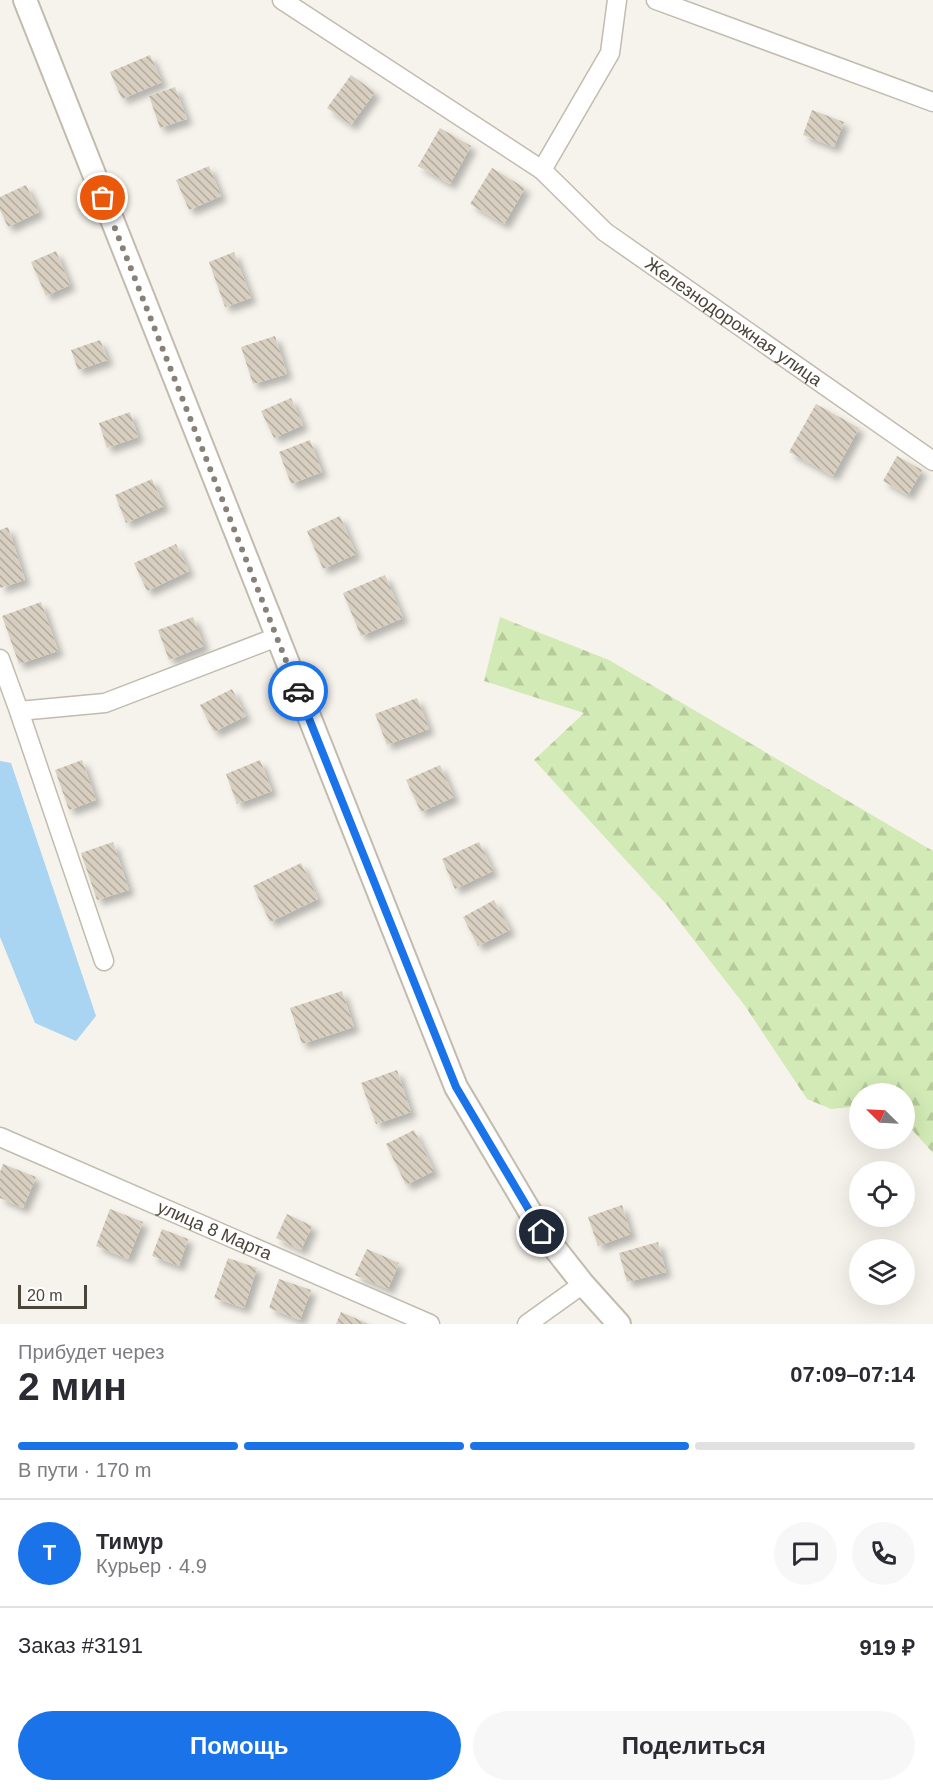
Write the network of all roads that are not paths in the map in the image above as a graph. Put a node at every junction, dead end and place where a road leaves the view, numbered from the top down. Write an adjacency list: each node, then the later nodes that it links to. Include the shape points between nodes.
1 (25, 0): 8 (street)
2 (282, 0): 6 (street, Железнодорожная улица)
3 (616, 0): 6 (street, via 610,53)
4 (656, 0): 5 (street)
5 (933, 102)
6 (542, 170): 7 (street, Железнодорожная улица, via 605,232)
7 (933, 461)
8 (277, 637): 10 (street, via 105,703); 13 (street, via 456,1087 542,1232)
9 (0, 659): 10 (street)
10 (19, 711): 11 (street)
11 (104, 961)
12 (0, 1137): 14 (street, улица 8 Марта)
13 (583, 1284): 15 (street); 16 (street)
14 (430, 1324)
15 (527, 1324)
16 (619, 1324)

